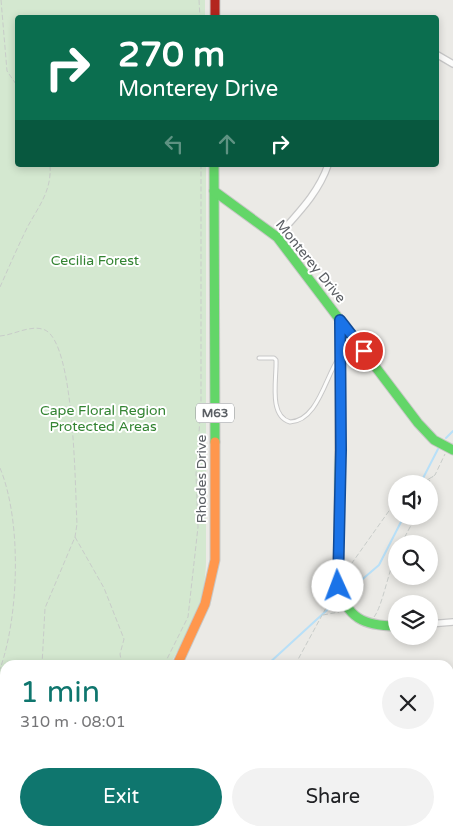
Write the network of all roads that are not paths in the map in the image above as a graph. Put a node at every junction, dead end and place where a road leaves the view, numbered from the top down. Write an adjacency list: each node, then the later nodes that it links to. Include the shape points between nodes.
1 (215, 0): 2 (street)
2 (215, 15)
3 (439, 56): 4 (street)
4 (453, 64)
5 (214, 167): 7 (street, Rhodes Drive / M63)
6 (327, 167): 8 (street, via 310,199)
7 (214, 191): 8 (street, Monterey Drive); 16 (street, Rhodes Drive / M63, via 215,560 205,604)
8 (277, 237): 9 (street, Monterey Drive)
9 (340, 320): 10 (street); 12 (street, Monterey Drive, via 418,423 434,440)
10 (341, 354): 11 (lane, via 311,412 303,420 294,422 283,420 278,413 276,359); 15 (street, via 336,571 340,595 352,614 374,626)
11 (259, 358)
12 (451, 447)
13 (453, 622): 14 (street)
14 (438, 623)
15 (388, 626)
16 (179, 660)

